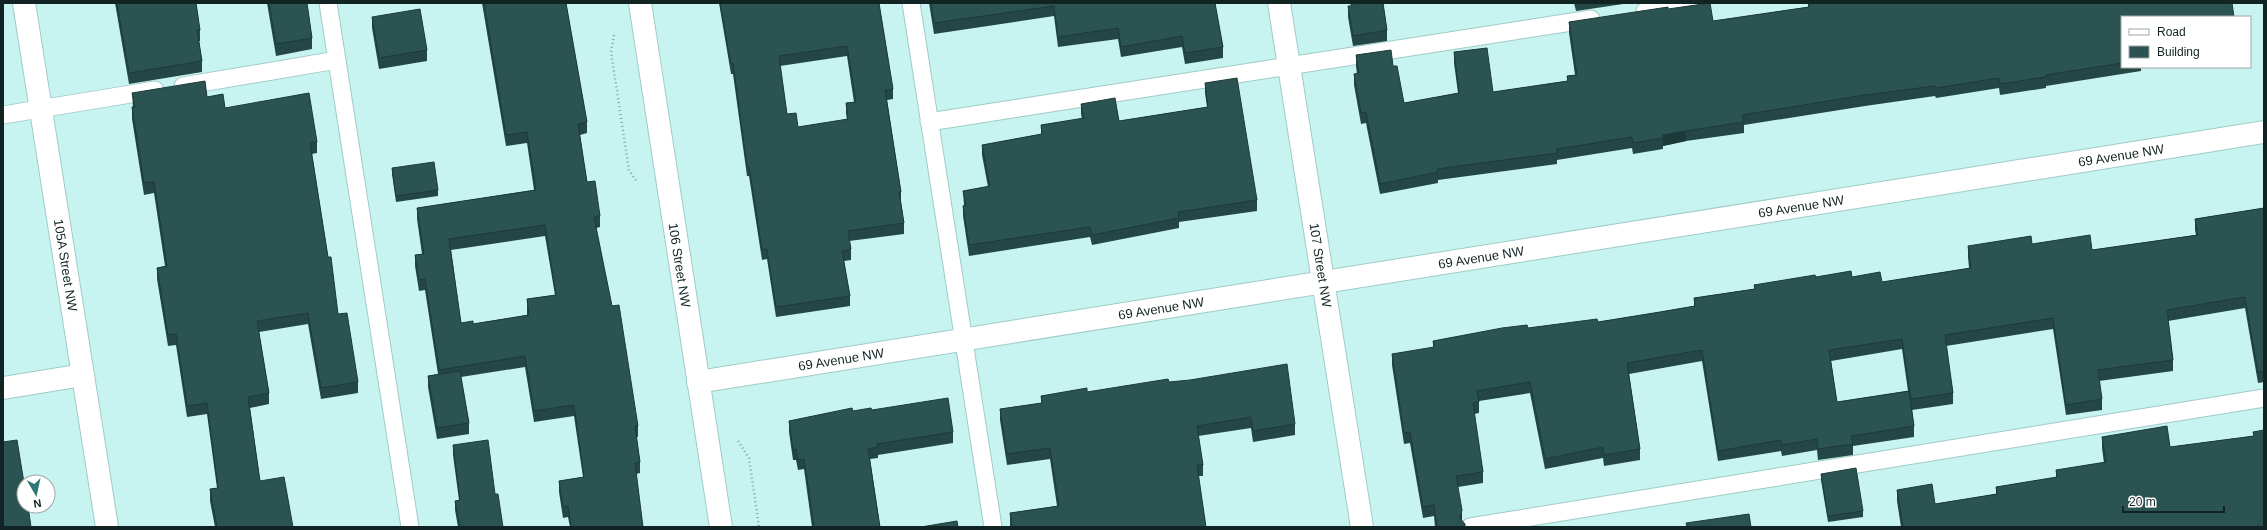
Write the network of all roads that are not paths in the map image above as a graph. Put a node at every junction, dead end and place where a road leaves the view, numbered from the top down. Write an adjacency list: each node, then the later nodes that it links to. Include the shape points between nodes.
1 (24, 3): 11 (street, 105A Street NW)
2 (328, 3): 9 (lane)
3 (640, 3): 18 (street, 106 Street NW)
4 (911, 3): 13 (lane)
5 (1279, 3): 10 (street, 107 Street NW)
6 (1695, 3): 7 (lane)
7 (1633, 13)
8 (1609, 16): 10 (lane)
9 (337, 60): 11 (lane); 22 (lane)
10 (1289, 67): 13 (lane); 15 (street, 107 Street NW)
11 (42, 109): 12 (lane); 17 (street, 105A Street NW)
12 (3, 115)
13 (929, 122): 16 (lane)
14 (2264, 132): 15 (street, 69 Avenue NW)
15 (1324, 282): 16 (street, 69 Avenue NW); 25 (street, 107 Street NW)
16 (963, 340): 18 (street, 69 Avenue NW); 24 (lane)
17 (83, 376): 19 (street); 21 (street, 105A Street NW)
18 (698, 382): 23 (street, 106 Street NW)
19 (3, 388)
20 (2264, 398): 26 (lane)
21 (107, 527)
22 (410, 527)
23 (722, 527)
24 (993, 527)
25 (1362, 527)
26 (1470, 527)

